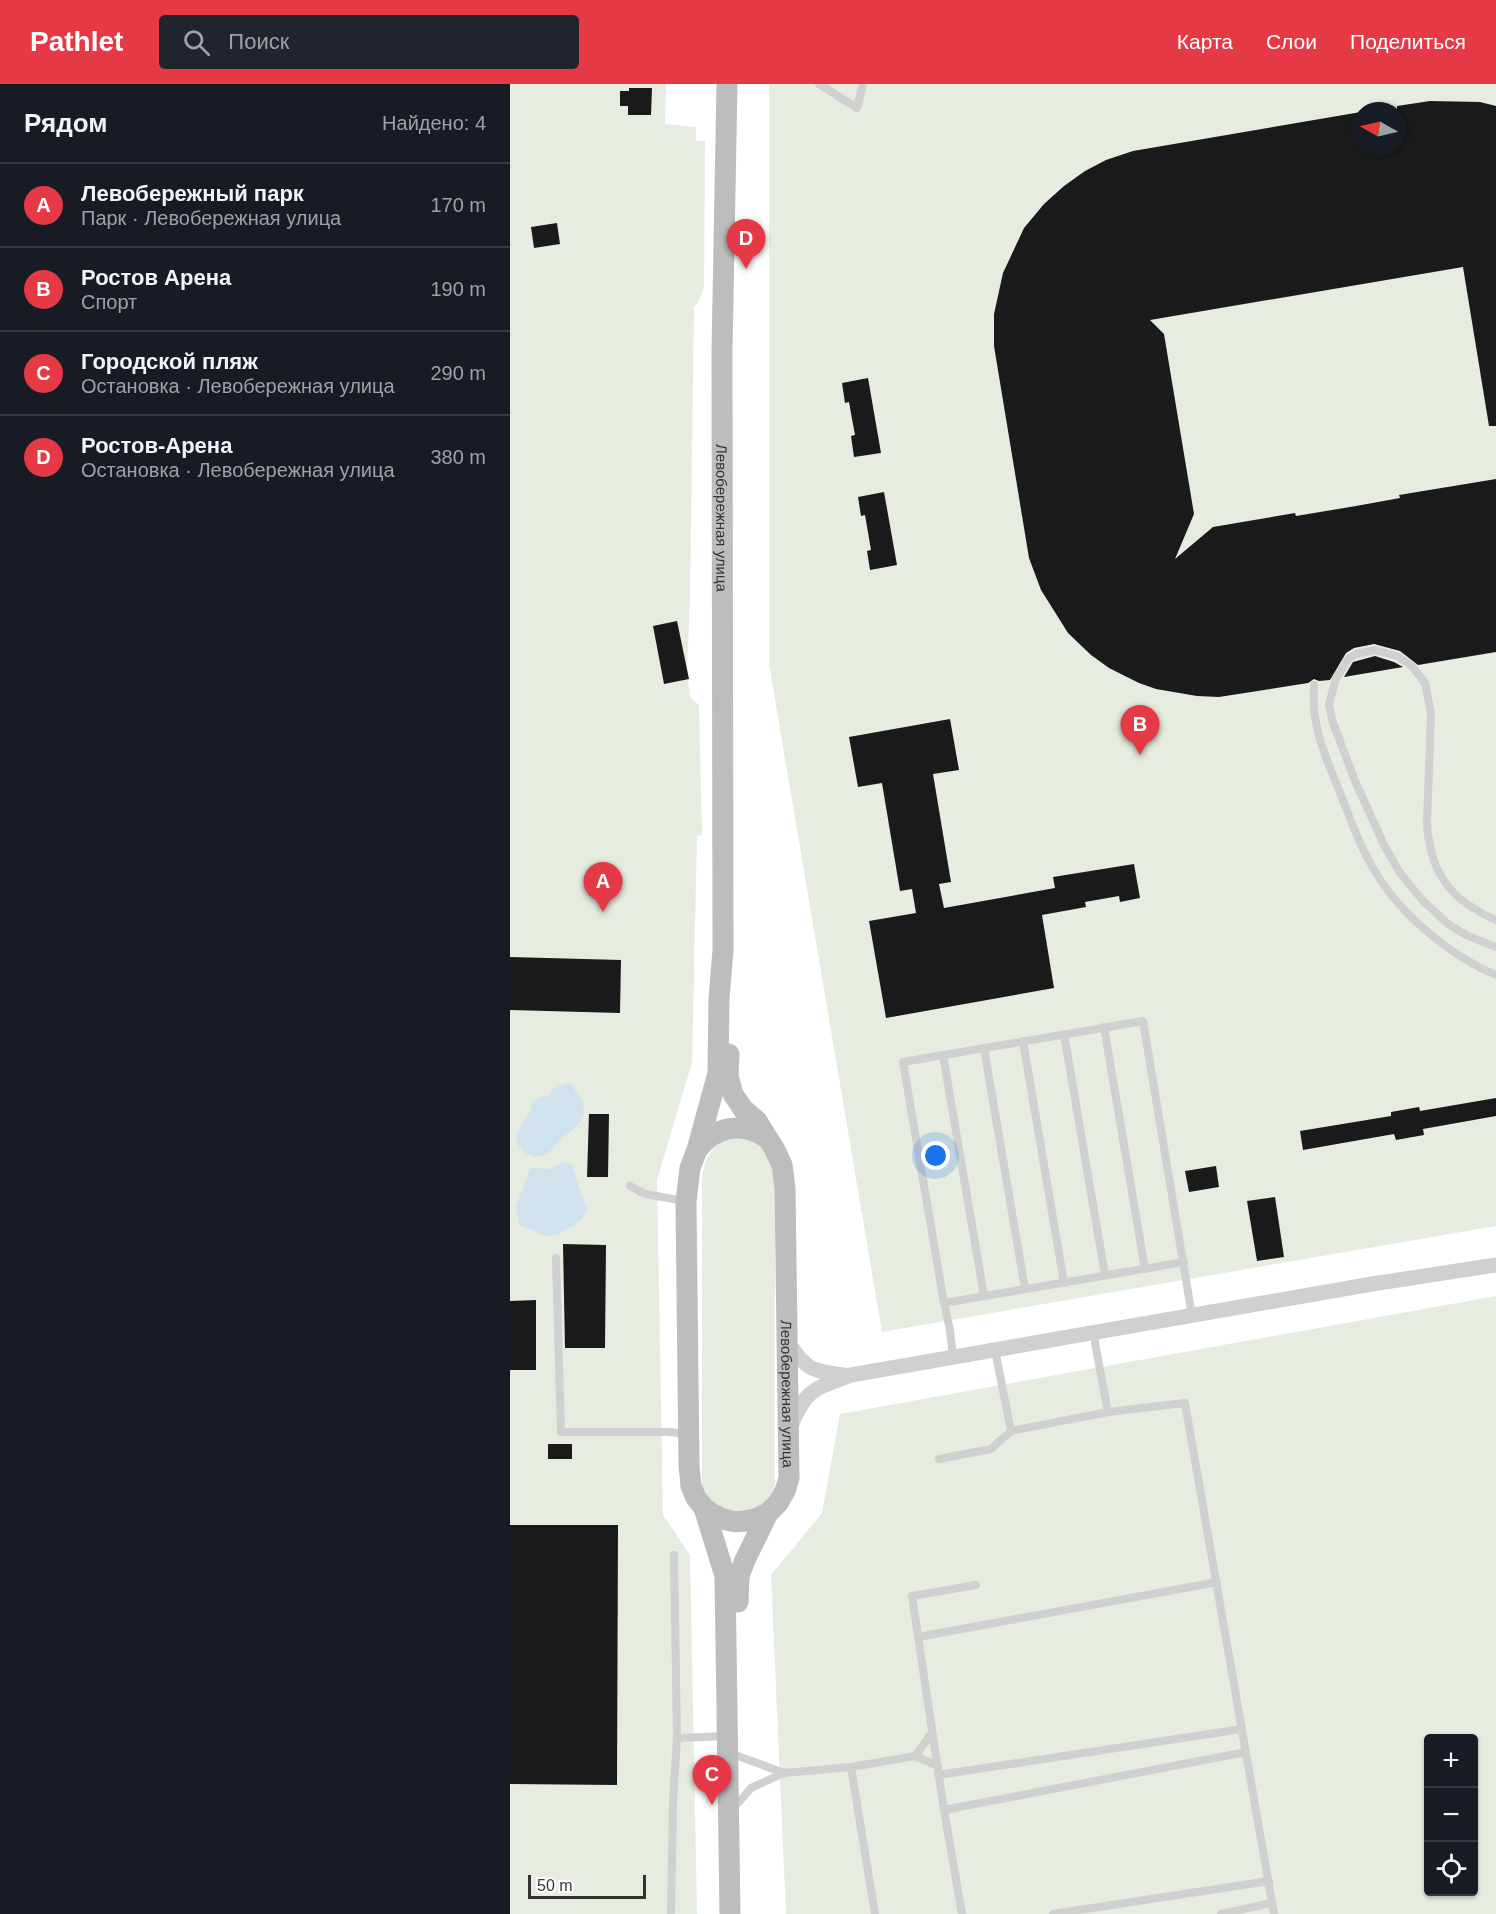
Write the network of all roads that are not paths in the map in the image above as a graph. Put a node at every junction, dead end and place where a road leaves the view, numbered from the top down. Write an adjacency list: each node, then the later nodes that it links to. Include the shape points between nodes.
1 (727, 84): 7 (main road, Левобережная улица, via 722,352)
2 (819, 84): 3 (lane, via 857,108)
3 (862, 84)
4 (1314, 685): 8 (lane, via 1318,736 1376,874 1423,928 1457,955)
5 (1496, 920): 6 (lane, via 1452,892 1432,859 1427,823 1431,713 1425,683 1419,672 1397,656 1375,650 1356,654 1336,678 1329,704 1341,746 1377,832 1400,873 1423,901 1468,936)
6 (1496, 946)
7 (723, 950): 14 (main road, Левобережная улица, via 728,998 728,1076 733,1094); 15 (main road, Левобережная улица, via 718,1073)
8 (1496, 975)
9 (1104, 1027): 10 (lane); 19 (lane, via 1143,1021); 21 (lane)
10 (1064, 1034): 11 (lane); 22 (lane)
11 (1023, 1041): 12 (lane); 23 (lane)
12 (984, 1048): 13 (lane); 24 (lane)
13 (943, 1055): 25 (lane); 26 (lane, via 903,1062)
14 (768, 1138): 15 (main road, via 735,1127 713,1133); 29 (main road, Левобережная улица, via 782,1165 786,1188)
15 (697, 1150): 17 (main road, Левобережная улица, via 690,1168)
16 (630, 1186): 17 (lane, via 645,1194)
17 (686, 1202): 36 (main road, Левобережная улица)
18 (556, 1258): 36 (lane, via 561,1432)
19 (1184, 1262): 21 (lane); 27 (lane)
20 (1496, 1265): 27 (street)
21 (1145, 1269): 22 (lane)
22 (1105, 1275): 23 (lane)
23 (1064, 1282): 24 (lane)
24 (1025, 1289): 25 (lane)
25 (984, 1296): 26 (lane)
26 (944, 1304): 31 (lane)
27 (1191, 1316): 28 (street)
28 (1095, 1332): 30 (street); 33 (lane)
29 (788, 1342): 32 (street, via 806,1365 820,1373); 35 (main road, Левобережная улица)
30 (995, 1350): 31 (street); 34 (lane)
31 (953, 1358): 32 (street)
32 (851, 1375): 35 (street, via 805,1397)
33 (1108, 1412): 34 (lane); 41 (lane, via 1185,1403)
34 (1011, 1431): 37 (lane, via 991,1449)
35 (788, 1432): 39 (main road, Левобережная улица, via 786,1491)
36 (689, 1435): 38 (main road, Левобережная улица, via 691,1486)
37 (939, 1458)
38 (704, 1508): 39 (main road, via 730,1521 750,1521); 47 (main road, Левобережная улица, via 725,1576)
39 (768, 1513): 47 (main road, Левобережная улица, via 739,1576)
40 (674, 1555): 46 (lane)
41 (1217, 1582): 43 (lane); 44 (lane)
42 (976, 1584): 43 (lane, via 912,1596)
43 (918, 1637): 45 (lane)
44 (1242, 1729): 48 (lane); 51 (lane)
45 (932, 1733): 49 (lane); 51 (lane)
46 (677, 1738): 47 (lane); 57 (lane)
47 (734, 1743): 52 (lane); 53 (main road, Левобережная улица); 58 (main road, Левобережная улица)
48 (1246, 1752): 54 (lane); 55 (lane)
49 (915, 1756): 50 (lane); 51 (lane)
50 (851, 1767): 52 (lane); 60 (lane)
51 (938, 1771): 54 (lane)
52 (784, 1773): 53 (lane, via 751,1788)
53 (739, 1802): 59 (main road, Левобережная улица)
54 (944, 1810): 61 (lane)
55 (1269, 1881): 56 (lane); 62 (lane)
56 (1272, 1903): 63 (lane); 64 (lane)
57 (671, 1914)
58 (730, 1914)
59 (742, 1914)
60 (874, 1914)
61 (962, 1914)
62 (1053, 1914)
63 (1221, 1914)
64 (1274, 1914)

